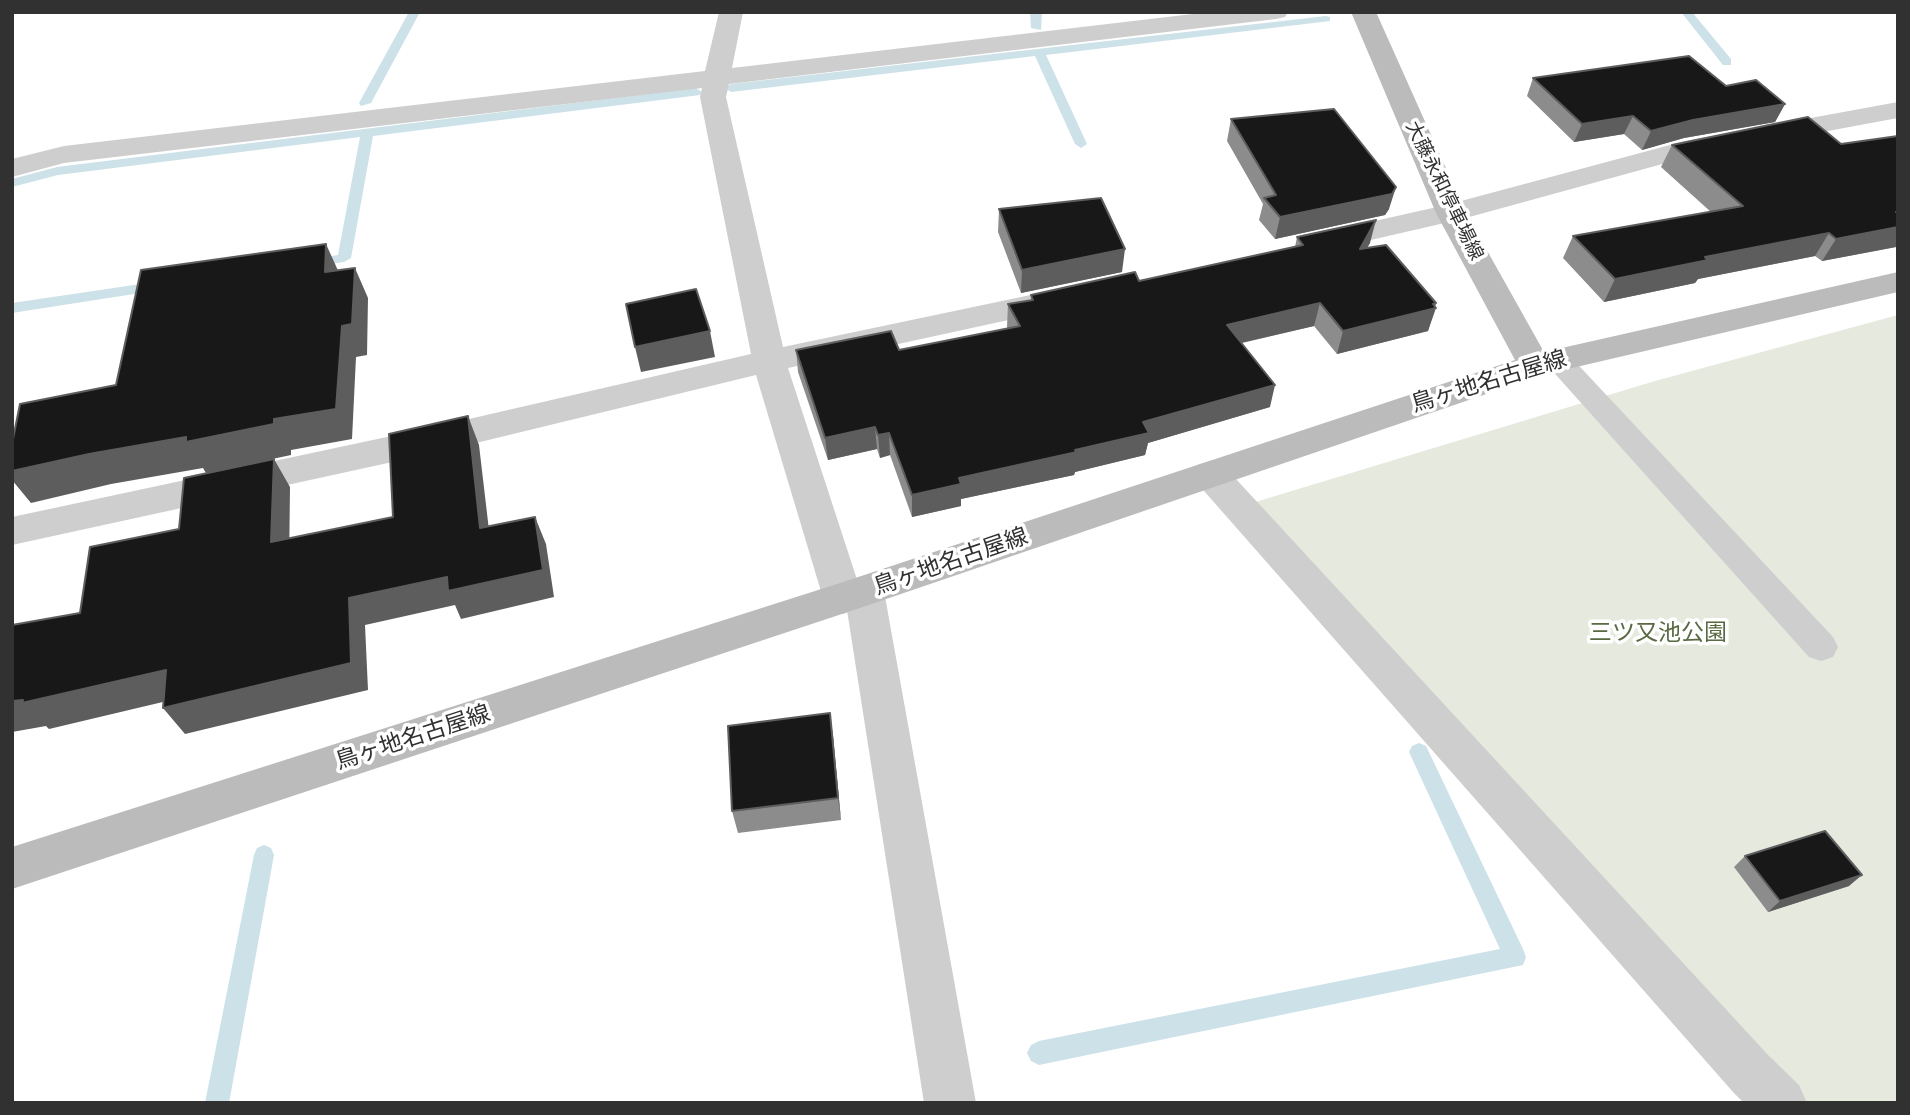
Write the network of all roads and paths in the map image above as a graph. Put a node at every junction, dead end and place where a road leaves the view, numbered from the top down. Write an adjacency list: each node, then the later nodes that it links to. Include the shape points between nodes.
1 (731, 12): 4 (street)
2 (1276, 12): 4 (street)
3 (1363, 12): 7 (main road, 大藤永和停車場線)
4 (716, 79): 6 (street, via 78,154); 11 (street, via 713,97)
5 (1898, 110): 7 (street, via 1685,149)
6 (12, 167)
7 (1451, 213): 8 (street); 12 (main road, 大藤永和停車場線)
8 (1290, 249)
9 (1898, 282): 12 (main road, 鳥ヶ地名古屋線)
10 (1089, 293): 11 (street)
11 (769, 361): 14 (street, via 443,438); 15 (street)
12 (1546, 362): 13 (main road, 鳥ヶ地名古屋線); 16 (lane)
13 (1210, 474): 15 (main road, 鳥ヶ地名古屋線); 19 (street)
14 (12, 531)
15 (854, 595): 17 (main road, 鳥ヶ地名古屋線); 18 (street)
16 (1821, 647)
17 (12, 868)
18 (950, 1103)
19 (1781, 1103)

